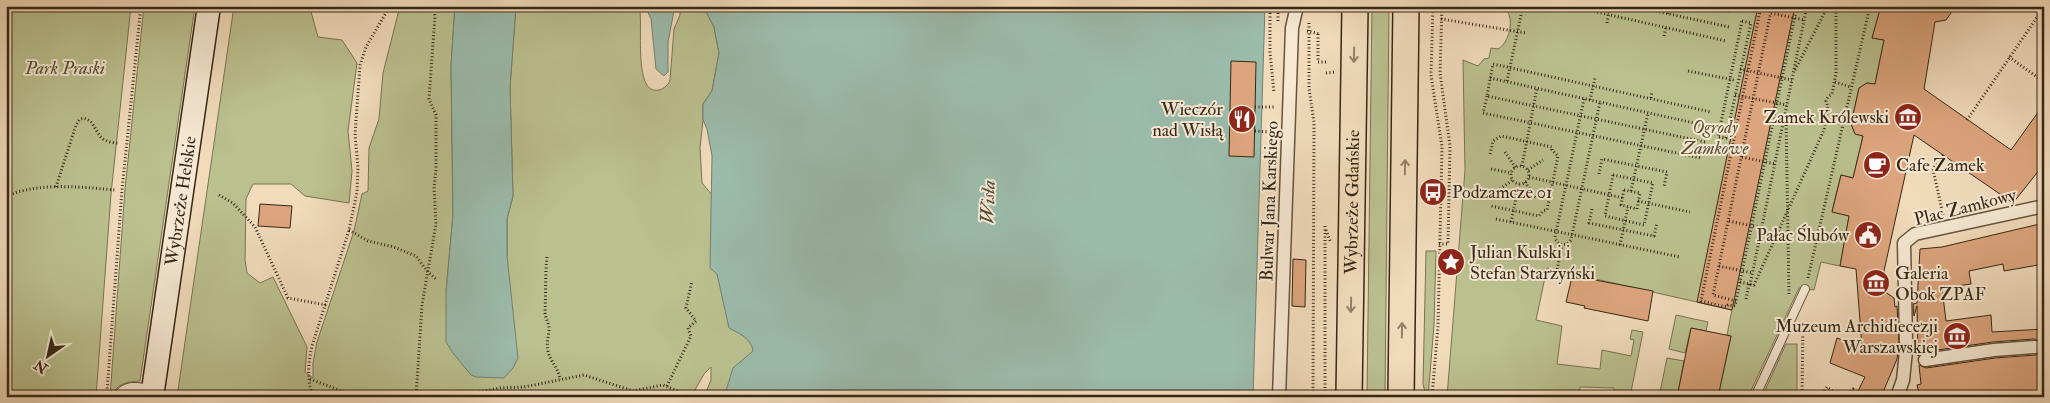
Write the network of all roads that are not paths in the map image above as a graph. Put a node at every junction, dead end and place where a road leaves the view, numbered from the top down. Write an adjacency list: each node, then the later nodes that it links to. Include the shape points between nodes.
1 (209, 6): 9 (main road, Wybrzeże Helskie)
2 (1297, 6): 11 (street, Bulwar Jana Karskiego, via 1292,28)
3 (1355, 6): 12 (main road, Wybrzeże Gdańskie, one-way to 12)
4 (1406, 6): 13 (main road, one-way to 4)
5 (2044, 206): 8 (street, Plac Zamkowy, via 1915,234 1904,243)
6 (1805, 289): 14 (lane)
7 (2035, 347): 8 (street, via 1922,361)
8 (1906, 352): 15 (street, via 1903,380)
9 (153, 393): 10 (lane, via 129,386)
10 (117, 397)
11 (1279, 397)
12 (1349, 397)
13 (1401, 397)
14 (1755, 397)
15 (1897, 397)

